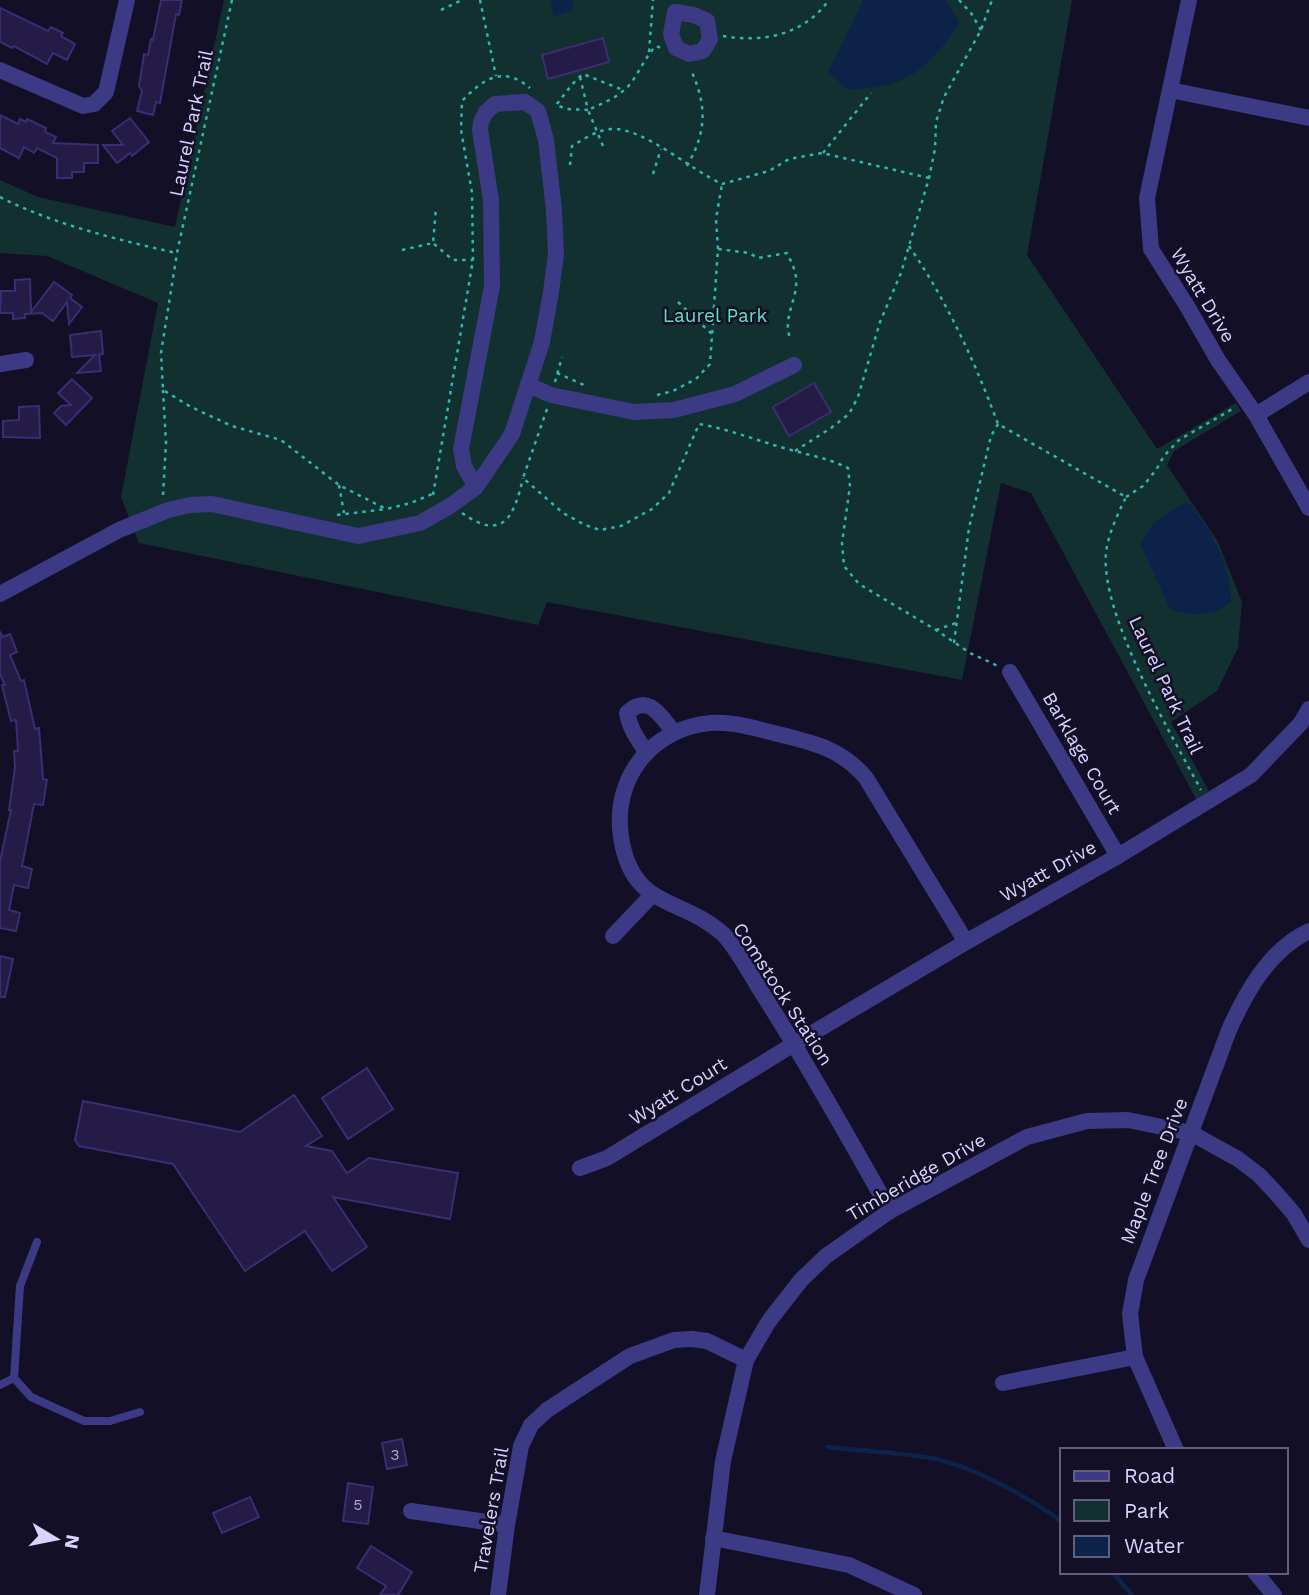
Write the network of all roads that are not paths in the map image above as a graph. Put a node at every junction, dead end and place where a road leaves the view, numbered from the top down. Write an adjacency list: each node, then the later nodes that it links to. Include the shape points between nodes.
1 (127, 0): 3 (street, via 106,92 94,104 83,106)
2 (1189, 0): 4 (street, Wyatt Drive)
3 (0, 70)
4 (1170, 90): 5 (street); 11 (street, Wyatt Drive, via 1147,198 1151,249)
5 (1309, 118)
6 (26, 360): 7 (street)
7 (0, 364)
8 (794, 365): 10 (street, via 736,394 674,410 634,412)
9 (1309, 382): 11 (street)
10 (528, 385): 12 (street, via 512,434); 12 (street, via 551,292 556,254 554,210 538,111 525,102 510,102 495,104 486,112 480,130 491,200 492,286 461,449)
11 (1256, 415): 13 (street, Wyatt Drive)
12 (476, 487): 14 (street, via 420,523 358,536 212,504 190,505 120,530)
13 (1309, 508)
14 (0, 594)
15 (1010, 672): 19 (street, Barklage Court)
16 (1308, 713): 19 (street, Wyatt Drive, via 1251,775)
17 (673, 732): 18 (street, Comstock Station); 18 (street, via 651,707 634,706 626,713 628,721); 23 (street, Comstock Station, via 713,723 740,724 839,753 866,778)
18 (648, 753): 20 (street, Comstock Station, via 639,760 624,789 620,815 621,838 632,874)
19 (1118, 856): 23 (street, Wyatt Drive)
20 (652, 895): 22 (street); 24 (street, Comstock Station, via 704,920 724,936)
21 (1309, 931): 25 (street, Maple Tree Drive, via 1262,970 1244,999)
22 (613, 936)
23 (966, 942): 24 (street, Wyatt Drive)
24 (794, 1044): 26 (street, Wyatt Court, via 607,1158); 27 (street, Comstock Station)
25 (1191, 1133): 27 (street, Timberidge Drive, via 1111,1120 1057,1128 1027,1137); 28 (street, Timberidge Drive, via 1259,1175 1294,1214); 30 (street, Maple Tree Drive, via 1136,1280 1130,1314)
26 (580, 1168)
27 (890, 1211): 31 (street, Timberidge Drive, via 826,1256 801,1280)
28 (1309, 1240)
29 (37, 1242): 32 (lane, via 20,1286)
30 (1135, 1357): 33 (street); 36 (street, Maple Tree Drive)
31 (746, 1360): 38 (street, Travelers Trail, via 707,1341 674,1340 630,1356 547,1410 531,1425 522,1446); 39 (street, Timberidge Drive, via 723,1461)
32 (14, 1378): 34 (lane); 35 (lane, via 31,1397 84,1421 110,1421)
33 (1003, 1383)
34 (0, 1385)
35 (140, 1412)
36 (1175, 1448)
37 (411, 1511): 38 (street)
38 (506, 1525): 41 (street, Travelers Trail)
39 (713, 1538): 42 (street, Timberidge Drive); 43 (street, via 849,1564)
40 (1257, 1574): 44 (street)
41 (498, 1595)
42 (707, 1595)
43 (914, 1595)
44 (1274, 1595)

